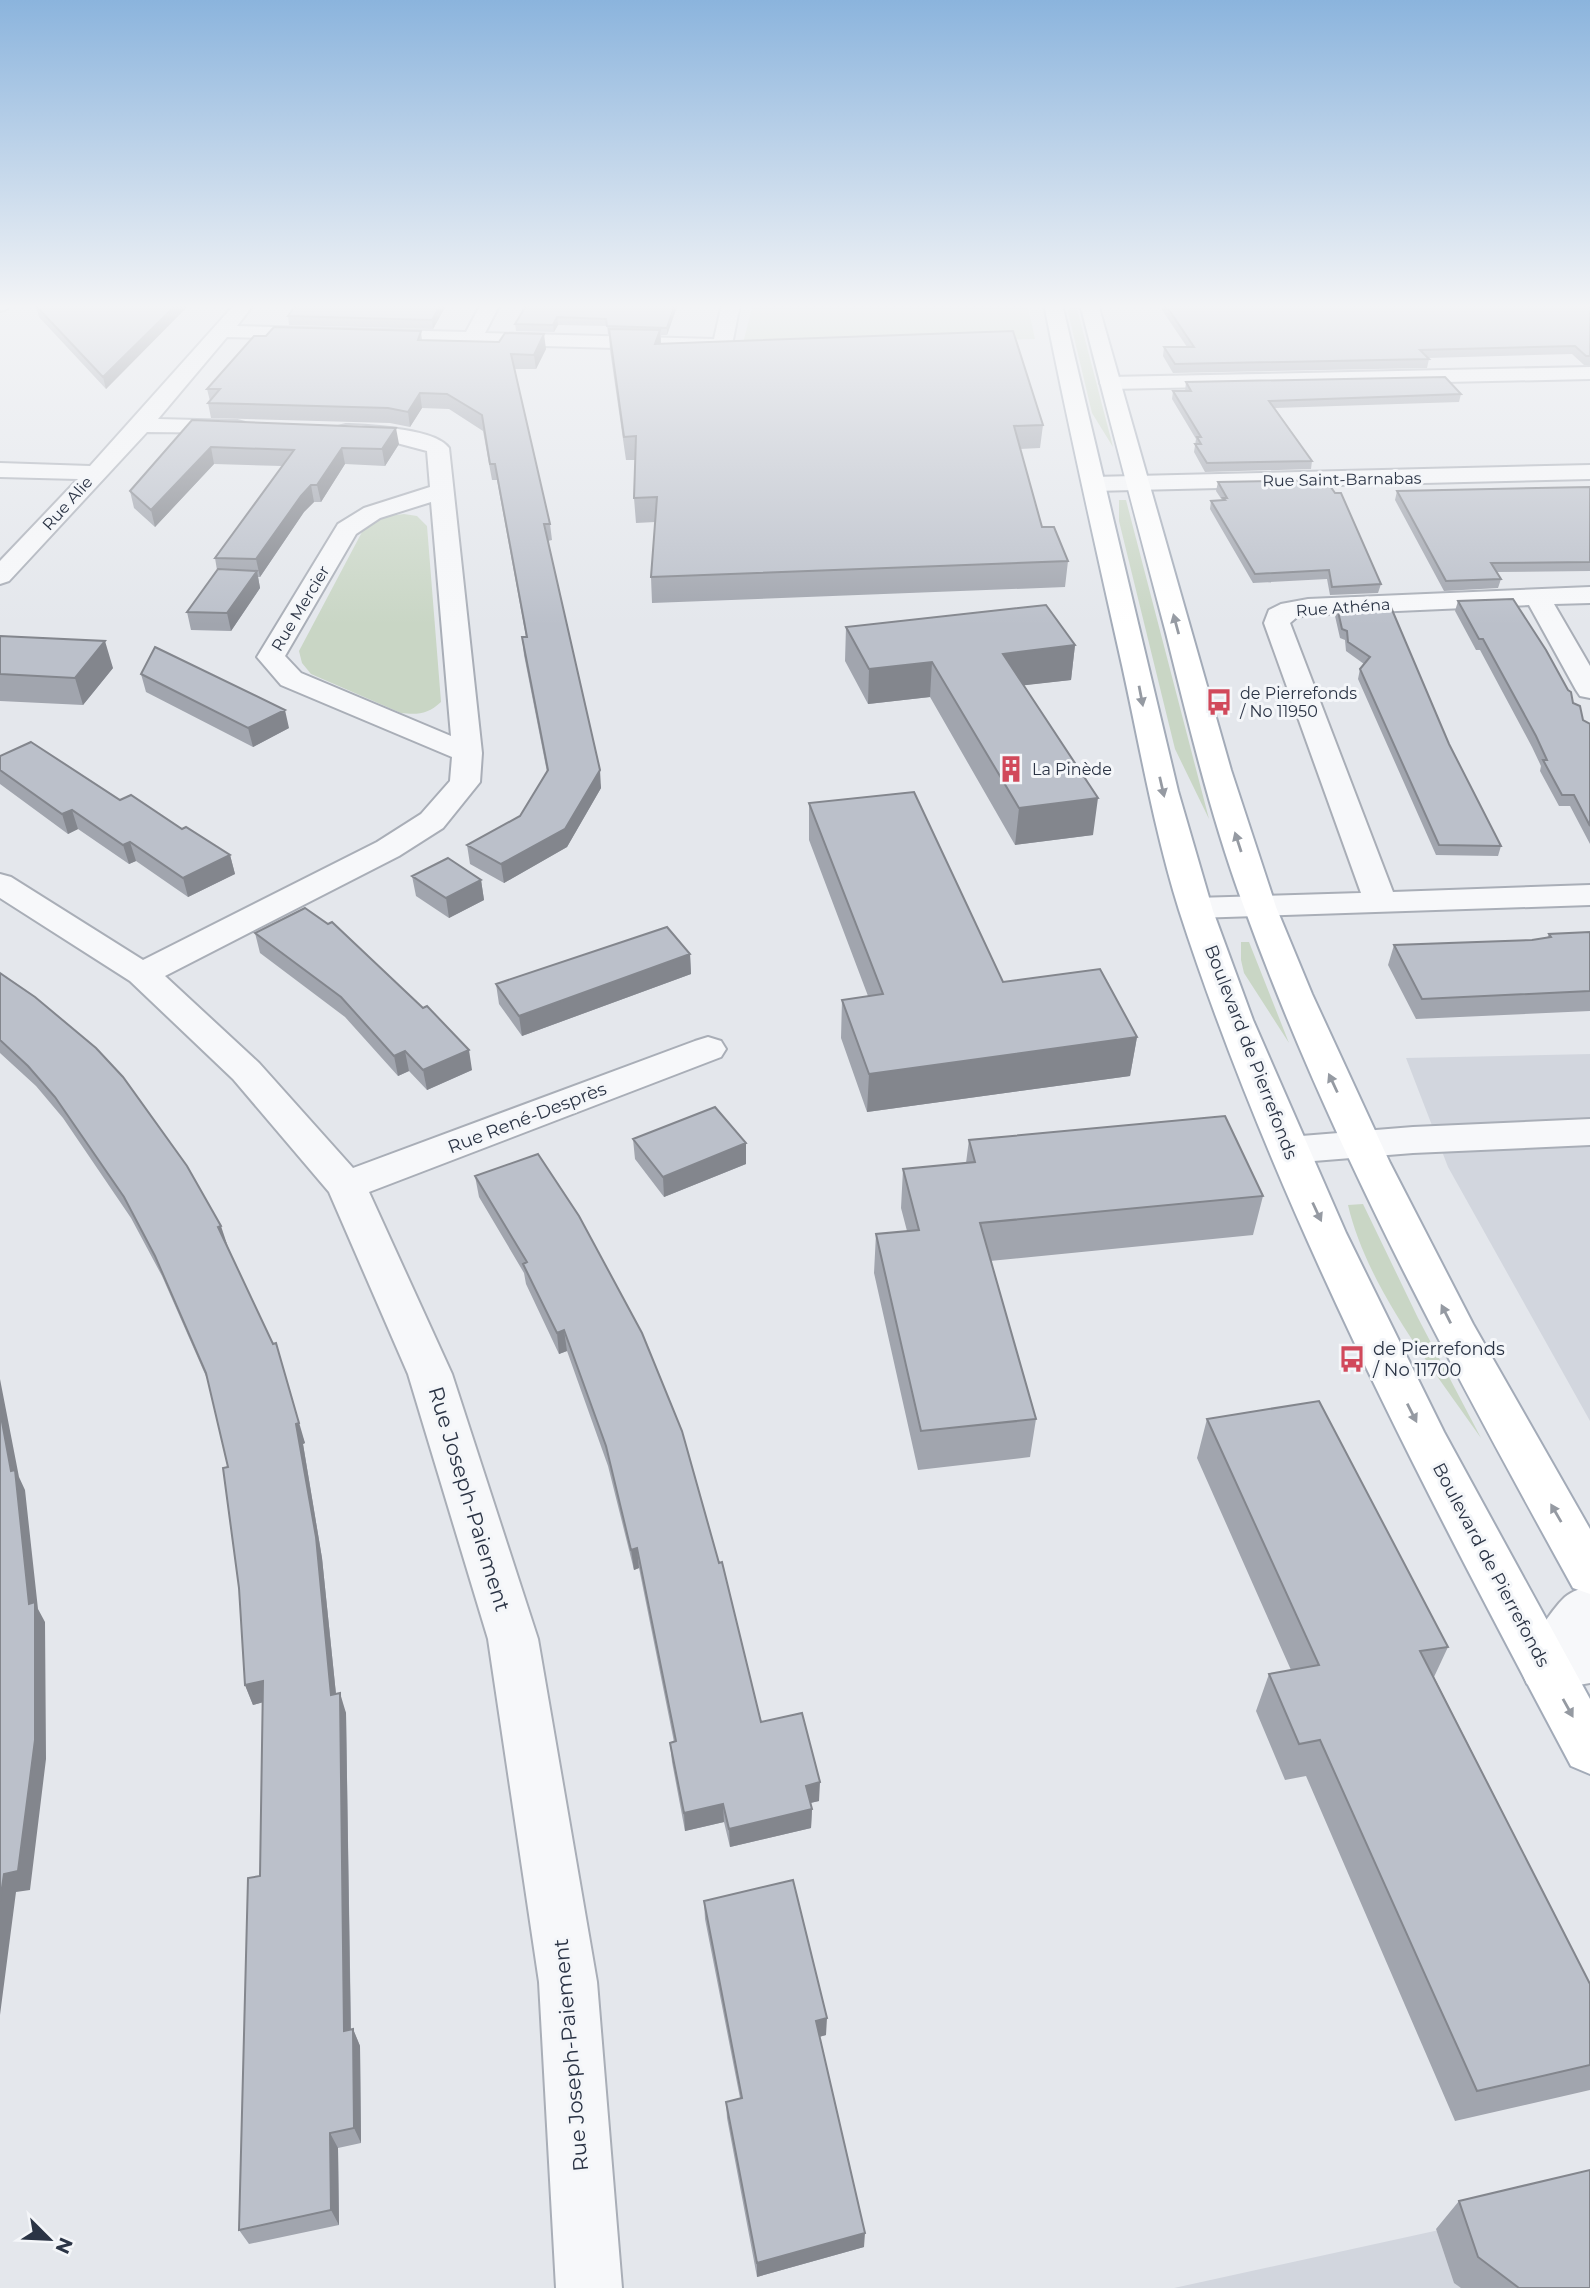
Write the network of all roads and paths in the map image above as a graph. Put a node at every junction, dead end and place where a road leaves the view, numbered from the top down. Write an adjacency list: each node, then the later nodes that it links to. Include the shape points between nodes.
1 (153, 411): 4 (street, Rue Alie)
2 (1076, 411): 11 (main road, Boulevard de Pierrefonds)
3 (1118, 411): 10 (main road)
4 (141, 425): 5 (street); 9 (street, Rue Alie)
5 (265, 429)
6 (321, 431): 12 (street, via 390,433 438,448)
7 (0, 470): 9 (street)
8 (1590, 472): 10 (street, Rue Saint-Barnabas)
9 (94, 473): 13 (street, Rue Alie)
10 (1138, 483): 11 (street, Rue Saint-Barnabas); 21 (main road, one-way to 10, via 1220,787)
11 (1093, 484): 22 (main road, Boulevard de Pierrefonds, one-way to 22, via 1170,820)
12 (441, 491): 17 (street); 17 (street, Rue Mercier, via 372,513 347,529 271,656 291,679)
13 (0, 576)
14 (1590, 594): 15 (street, Rue Athéna)
15 (1537, 597): 16 (street); 20 (street, Rue Athéna, via 1308,607 1290,610 1276,619)
16 (1590, 690)
17 (467, 753): 23 (street, via 465,782 432,821 388,849)
18 (0, 884): 23 (street, Rue Joseph-Paiement)
19 (1590, 895): 20 (street)
20 (1381, 903): 21 (street)
21 (1260, 907): 22 (street); 26 (main road, one-way to 21)
22 (1195, 908): 27 (main road, Boulevard de Pierrefonds)
23 (142, 974): 28 (street, Rue Joseph-Paiement, via 246,1071)
24 (708, 1049): 28 (street, Rue René-Desprès)
25 (1590, 1132): 26 (street)
26 (1362, 1145): 27 (street); 29 (main road, one-way to 26, via 1478,1376)
27 (1289, 1150): 31 (main road, Boulevard de Pierrefonds, one-way to 31, via 1402,1393)
28 (346, 1186): 33 (street, Rue Joseph-Paiement, via 429,1374 513,1639 568,1982)
29 (1590, 1573)
30 (1590, 1607): 31 (street, via 1581,1614)
31 (1568, 1664): 32 (main road, Boulevard de Pierrefonds, one-way to 32)
32 (1590, 1749)
33 (589, 2288)

